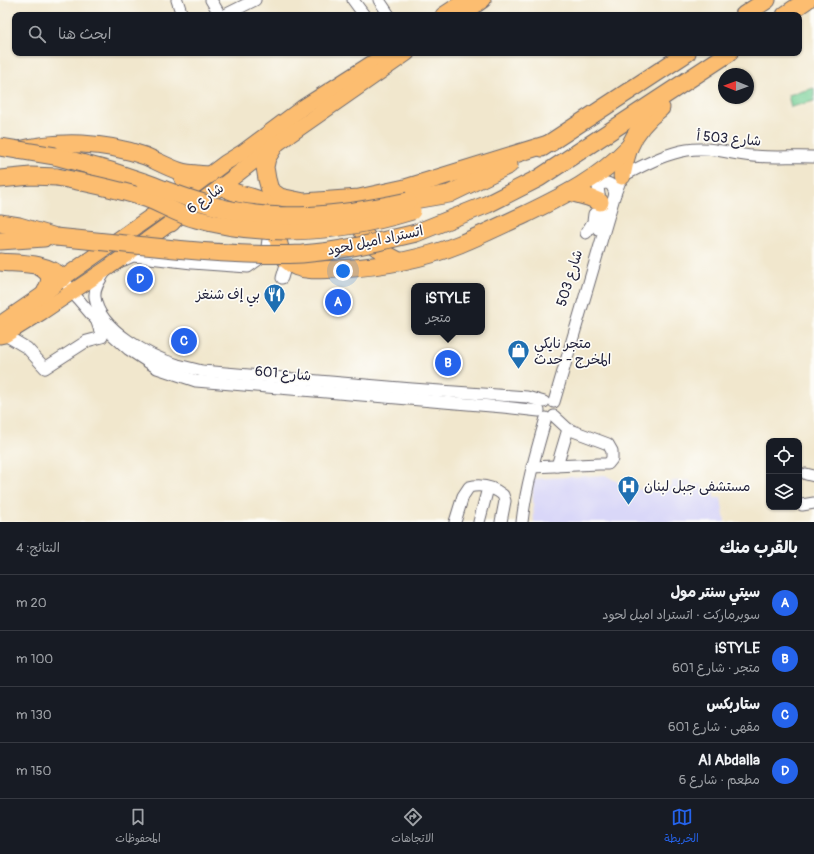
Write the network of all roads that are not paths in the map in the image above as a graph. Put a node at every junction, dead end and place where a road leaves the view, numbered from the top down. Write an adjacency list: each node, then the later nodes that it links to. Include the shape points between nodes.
1 (177, 0): 10 (street)
2 (211, 0): 11 (street)
3 (255, 0): 12 (street)
4 (353, 0): 13 (street)
5 (379, 0): 14 (street)
6 (466, 0): 15 (main road)
7 (483, 0): 16 (main road)
8 (767, 0): 17 (highway)
9 (807, 0): 18 (highway)
10 (181, 12)
11 (218, 12)
12 (231, 12)
13 (362, 12)
14 (387, 12)
15 (448, 12)
16 (466, 12)
17 (749, 12)
18 (789, 12)
19 (393, 56): 30 (main road, شارع 6, via 302,108)
20 (394, 56): 25 (main road, شارع 6)
21 (682, 56): 24 (highway)
22 (725, 56): 23 (highway, اتستراد اميل لحود)
23 (693, 78): 27 (highway, via 644,124); 44 (highway, اتستراد اميل لحود, bridge, via 539,178 488,204 416,233 365,245 283,254 238,254)
24 (551, 143): 37 (highway); 38 (highway, via 405,188)
25 (275, 145): 30 (main road, شارع 6); 40 (highway, via 267,158 266,167)
26 (0, 147): 37 (highway, bridge, via 78,161 211,206 262,215 322,215 367,210)
27 (629, 147): 32 (highway); 36 (highway, via 608,167)
28 (0, 155): 31 (highway, via 46,144 102,145 145,156)
29 (814, 157): 32 (street, شارع 503 أ, via 753,156 696,149 660,158)
30 (246, 158): 34 (main road, شارع 6); 34 (main road, شارع 6, via 225,163)
31 (180, 172): 34 (highway); 35 (highway)
32 (622, 176): 39 (street, شارع 503)
33 (0, 179): 37 (highway, bridge, via 57,177 124,192 194,219 239,229 286,232 330,229 380,221 412,211)
34 (216, 181): 35 (main road, شارع 6); 40 (highway, via 227,190); 42 (main road, شارع 6)
35 (186, 192): 42 (highway, via 182,209); 52 (main road, شارع 6)
36 (570, 192): 39 (highway); 47 (highway, via 459,245)
37 (450, 194)
38 (359, 198): 40 (highway, via 304,202); 47 (highway, via 357,218 365,237 384,254)
39 (603, 198): 43 (street); 56 (street, شارع 503); 56 (street, شارع 503, via 596,241)
40 (270, 200): 46 (highway, via 280,251); 50 (street, via 270,228 266,254 248,267 133,256)
41 (0, 223): 44 (highway, اتستراد اميل لحود)
42 (171, 223): 50 (main road, شارع 6)
43 (586, 233)
44 (56, 237): 45 (highway)
45 (0, 241)
46 (287, 260): 47 (highway, via 298,267 314,270); 51 (street)
47 (399, 261)
48 (0, 262): 49 (highway)
49 (38, 266): 52 (highway, via 58,273); 53 (highway, via 46,270 50,276)
50 (109, 267): 52 (main road, شارع 6); 56 (street, شارع 601, via 97,284 95,297 99,311 109,324 128,340 178,365 202,371 527,397)
51 (282, 278)
52 (68, 285): 53 (main road, شارع 6); 54 (street, شارع 601); 55 (main road, شارع 6)
53 (46, 293): 55 (main road, شارع 6)
54 (96, 320): 55 (street, via 102,337 87,341 45,368 27,348); 56 (street, شارع 601, via 128,349 157,368 196,380 503,407)
55 (2, 331)
56 (547, 408): 57 (street); 59 (street, شارع 503)
57 (568, 429): 58 (street); 58 (street, via 608,444 612,451 612,460 608,464)
58 (557, 466): 59 (street)
59 (532, 467): 66 (street, شارع 503)
60 (488, 488): 63 (street, via 477,485 469,487); 64 (street); 65 (street, via 495,489 503,495 505,501)
61 (814, 503): 62 (street)
62 (802, 505)
63 (455, 522)
64 (479, 522)
65 (501, 522)
66 (522, 522)

